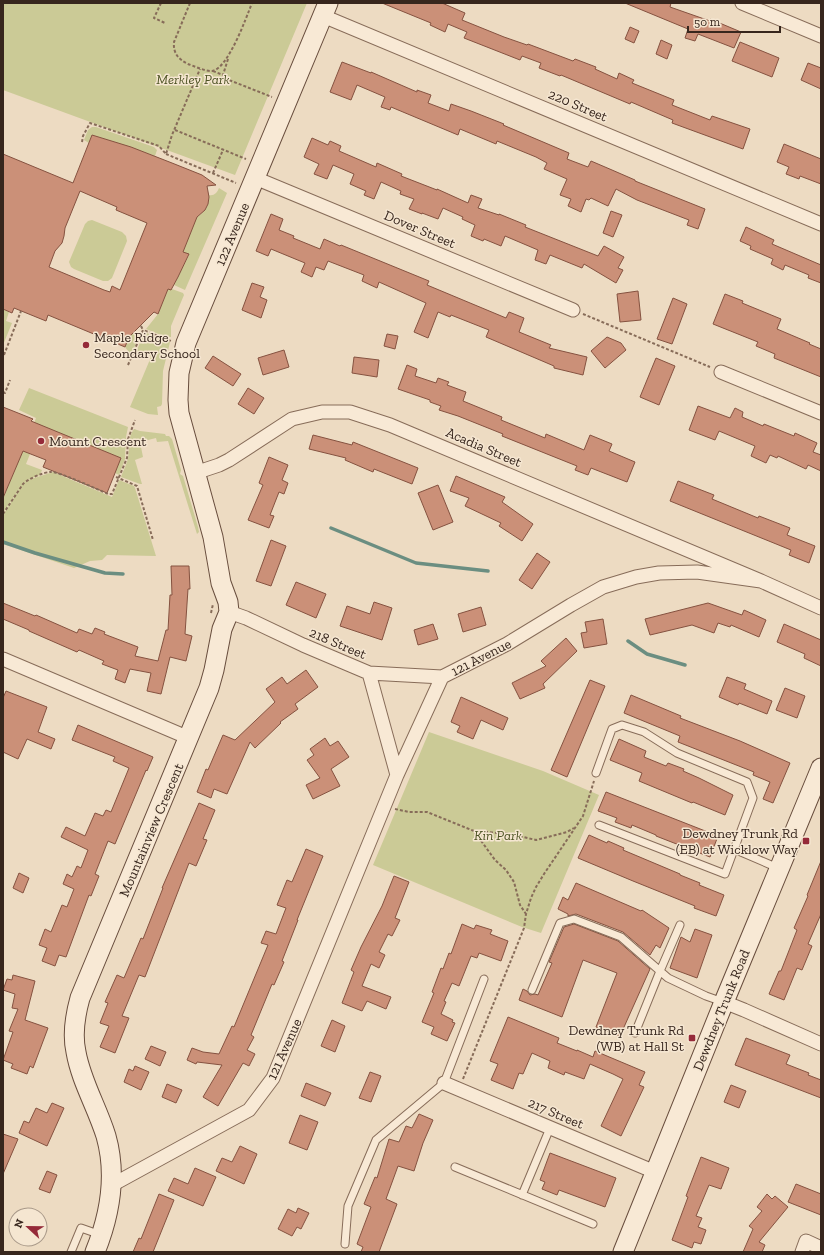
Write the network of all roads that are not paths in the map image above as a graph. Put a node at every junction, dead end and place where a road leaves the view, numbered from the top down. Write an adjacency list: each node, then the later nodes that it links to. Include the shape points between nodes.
1 (742, 3): 3 (street)
2 (326, 9): 4 (street, 122 Avenue); 5 (street, 220 Street)
3 (821, 36)
4 (255, 178): 6 (street, Dover Street); 9 (street, 122 Avenue, via 182,358 178,387 179,413)
5 (821, 224)
6 (573, 310)
7 (721, 372): 8 (street)
8 (821, 413)
9 (195, 473): 10 (street, Acadia Street, via 229,460 292,419 322,412 350,412 390,425); 13 (street, via 213,537 221,583 228,599)
10 (761, 580): 11 (street, Acadia Street, via 697,572 658,573 603,588); 12 (street, Acadia Street)
11 (570, 605): 16 (street, 121 Avenue, via 507,644)
12 (821, 608)
13 (218, 610): 15 (street, 218 Street, via 246,618 303,646); 17 (street, Mountainview Crescent, via 222,630 212,679)
14 (3, 659): 17 (street)
15 (369, 673): 16 (street, 218 Street); 20 (street)
16 (442, 677): 20 (street, 121 Avenue)
17 (189, 738): 35 (street, Mountainview Crescent, via 80,998 75,1023 75,1051 106,1135)
18 (821, 768): 23 (street, Dewdney Trunk Road)
19 (596, 773): 22 (lane, via 612,729 622,725 644,732 677,752 747,782 753,798)
20 (397, 775): 35 (street, 121 Avenue, via 273,1078 249,1110)
21 (599, 825): 22 (lane, via 725,874)
22 (734, 849): 23 (lane)
23 (779, 868): 28 (street, Dewdney Trunk Road)
24 (680, 925): 25 (lane)
25 (660, 971): 27 (lane, via 621,937 574,919 560,923); 28 (lane, via 668,978); 29 (lane)
26 (484, 979): 31 (lane)
27 (532, 990)
28 (724, 1002): 30 (street); 34 (street, Dewdney Trunk Road)
29 (636, 1033)
30 (821, 1044)
31 (444, 1083): 32 (street, 217 Street); 39 (lane, via 376,1140 348,1206)
32 (550, 1128): 34 (street, 217 Street); 36 (lane)
33 (455, 1167): 36 (lane)
34 (655, 1172): 43 (street, Dewdney Trunk Road)
35 (112, 1185): 38 (street, via 107,1218)
36 (522, 1195): 37 (lane)
37 (593, 1224)
38 (99, 1244): 42 (lane, via 81,1228)
39 (345, 1244)
40 (804, 1247): 41 (street)
41 (821, 1248)
42 (71, 1252)
43 (623, 1252)

